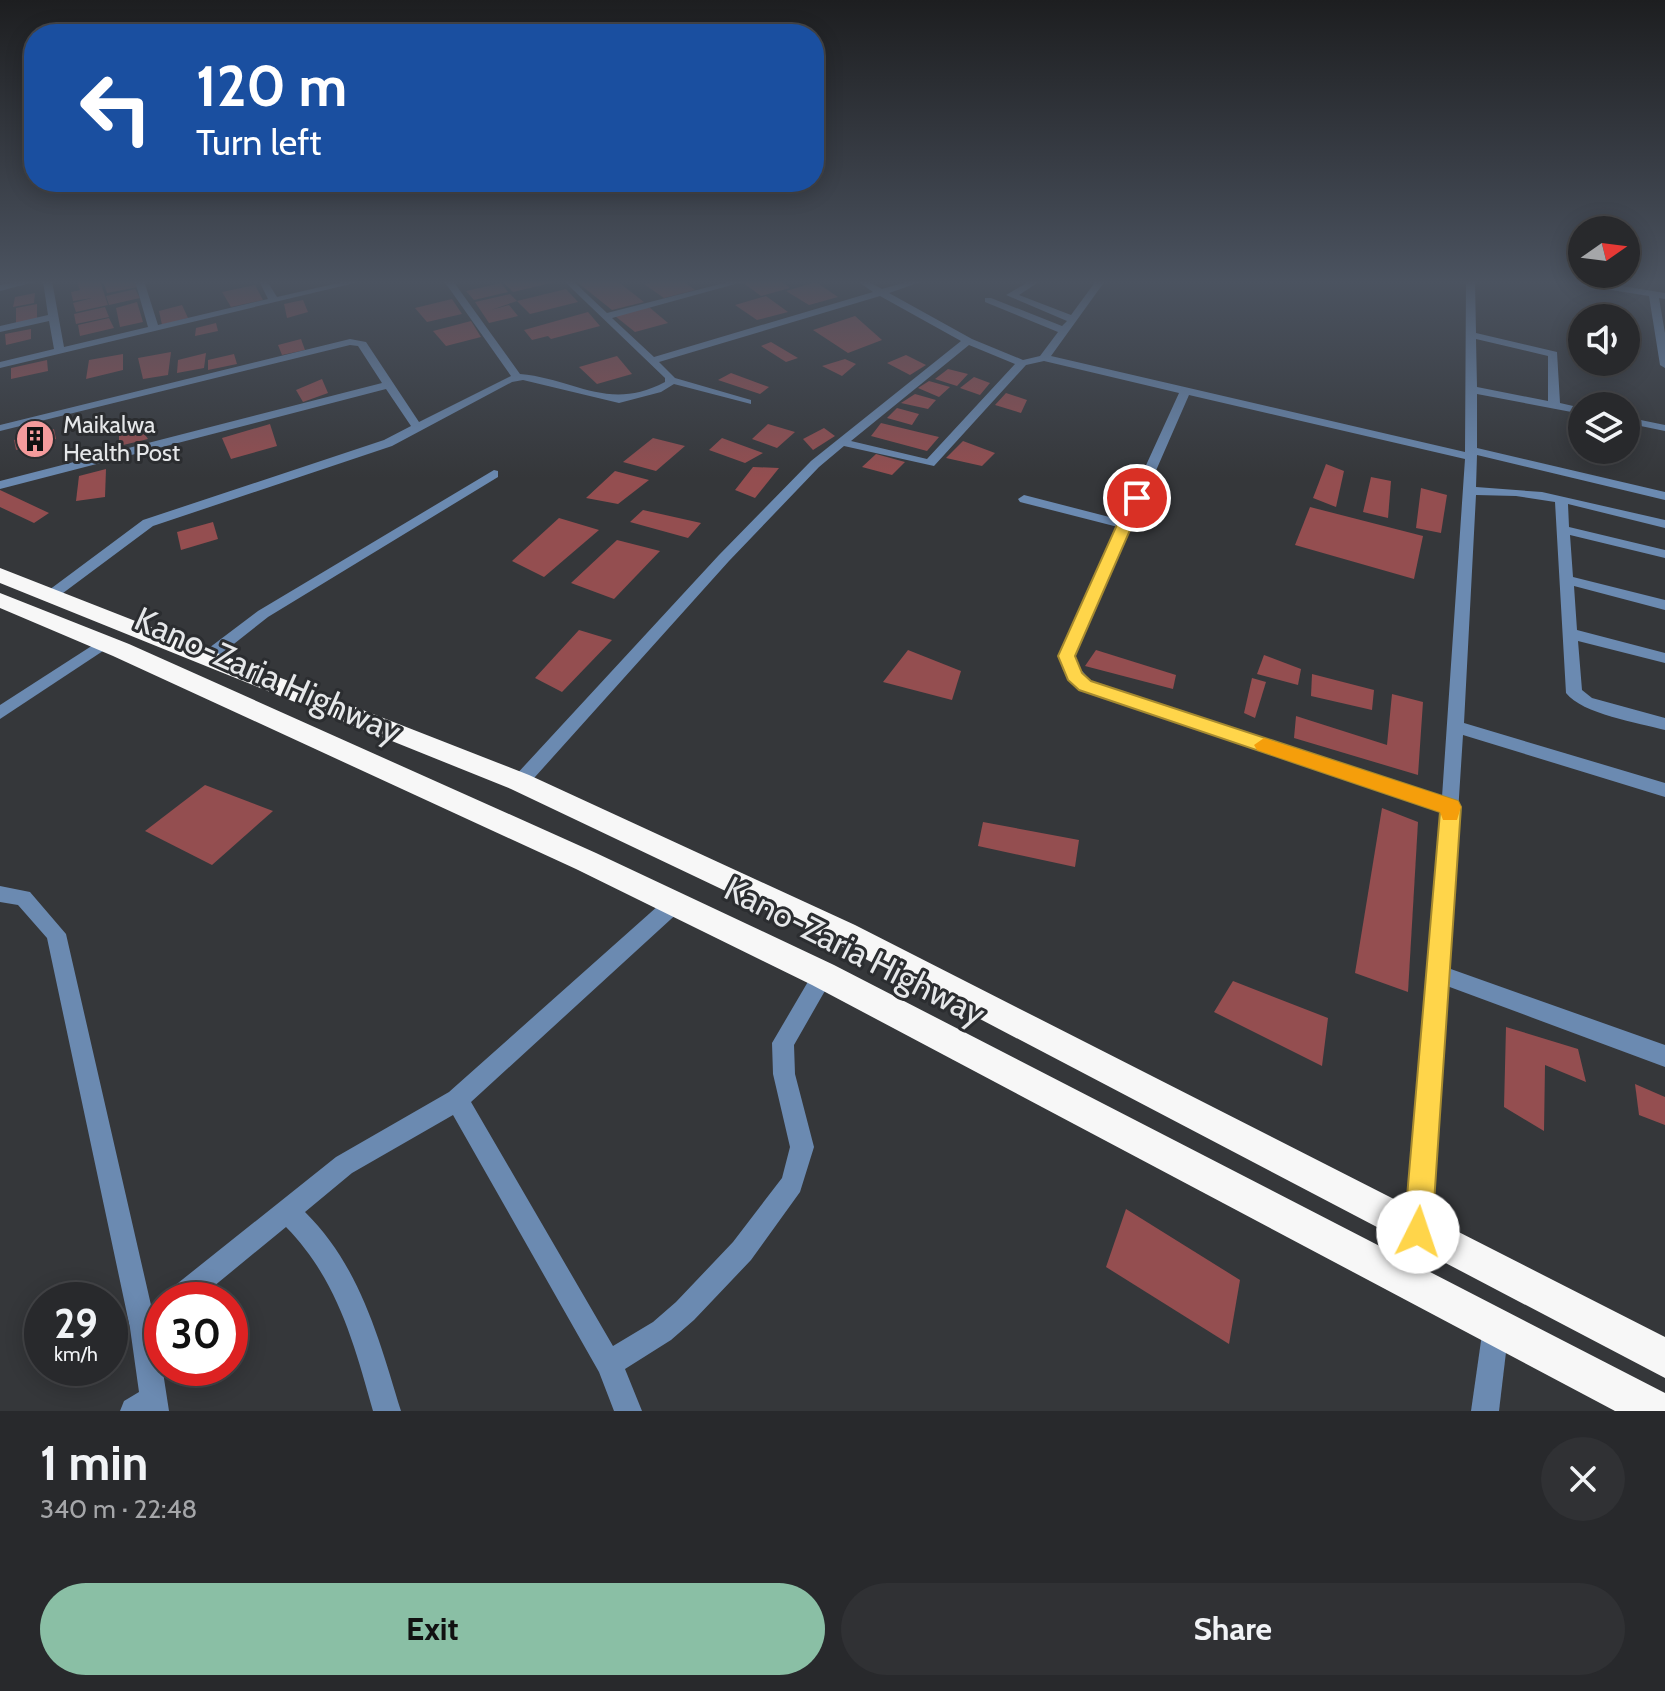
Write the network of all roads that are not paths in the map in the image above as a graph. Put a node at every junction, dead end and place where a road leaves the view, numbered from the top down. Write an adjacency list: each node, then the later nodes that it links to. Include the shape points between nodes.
1 (59, 347): 13 (street)
2 (73, 347): 13 (street)
3 (330, 347): 28 (street)
4 (364, 347): 20 (street)
5 (495, 347): 18 (street)
6 (637, 347): 15 (street)
7 (699, 347): 15 (street)
8 (961, 347): 30 (street)
9 (982, 347): 16 (street)
10 (1053, 347): 14 (street)
11 (1470, 347): 21 (street)
12 (1522, 347): 24 (street, via 1553,354)
13 (59, 350): 17 (street)
14 (1044, 358): 16 (street); 22 (street)
15 (652, 361): 19 (street)
16 (1022, 363): 30 (street, via 930,463)
17 (0, 365)
18 (517, 377): 19 (street, via 619,400 667,387); 27 (street)
19 (671, 380): 23 (street)
20 (388, 385): 27 (street); 33 (street)
21 (1470, 389): 24 (street); 31 (street)
22 (1185, 391): 31 (street); 39 (street)
23 (747, 402)
24 (1554, 406): 25 (street)
25 (1568, 408)
26 (1640, 423): 29 (street)
27 (416, 426): 44 (street, via 368,451 148,523)
28 (0, 428)
29 (1665, 428)
30 (841, 442): 54 (street, via 724,558)
31 (1470, 454): 34 (street); 35 (street)
32 (494, 474): 49 (street, via 263,614)
33 (0, 485)
34 (1470, 491): 37 (street, via 1493,489); 53 (street)
35 (1665, 496)
36 (1024, 499): 39 (street)
37 (1561, 500): 38 (street); 40 (street)
38 (1665, 524)
39 (1125, 525): 56 (street, via 1067,656 1068,666 1085,685)
40 (1564, 530): 41 (street); 43 (street)
41 (1665, 554)
42 (0, 575): 44 (highway, Kano-Zaria Highway)
43 (1568, 580): 46 (street); 47 (street)
44 (50, 596): 49 (highway, Kano-Zaria Highway)
45 (0, 600): 48 (highway, Kano-Zaria Highway)
46 (1665, 605)
47 (1572, 634): 50 (street); 52 (street, via 1574,693 1587,702)
48 (104, 643): 51 (street); 58 (highway, Kano-Zaria Highway)
49 (206, 658): 54 (highway, Kano-Zaria Highway)
50 (1665, 658)
51 (0, 713)
52 (1665, 724)
53 (1458, 727): 55 (street); 56 (street)
54 (520, 782): 64 (highway, Kano-Zaria Highway, via 845,934)
55 (1665, 790)
56 (1451, 807): 59 (street)
57 (0, 894): 66 (street, via 23,898 56,934)
58 (675, 903): 60 (highway, Kano-Zaria Highway); 62 (street)
59 (1436, 973): 61 (street); 64 (street)
60 (823, 975): 67 (highway, Kano-Zaria Highway); 69 (street, via 783,1043 784,1074 802,1147 792,1184 742,1251 685,1311)
61 (1665, 1056)
62 (457, 1100): 63 (street, via 344,1165); 69 (street)
63 (286, 1210): 65 (street); 72 (street, via 321,1246 345,1289)
64 (1418, 1232): 68 (highway, Kano-Zaria Highway)
65 (199, 1282)
66 (144, 1288)
67 (1496, 1327): 74 (street); 75 (highway, Kano-Zaria Highway)
68 (1665, 1358)
69 (609, 1364): 73 (street)
70 (148, 1386): 71 (street)
71 (147, 1407)
72 (387, 1411)
73 (628, 1411)
74 (1485, 1411)
75 (1657, 1411)

